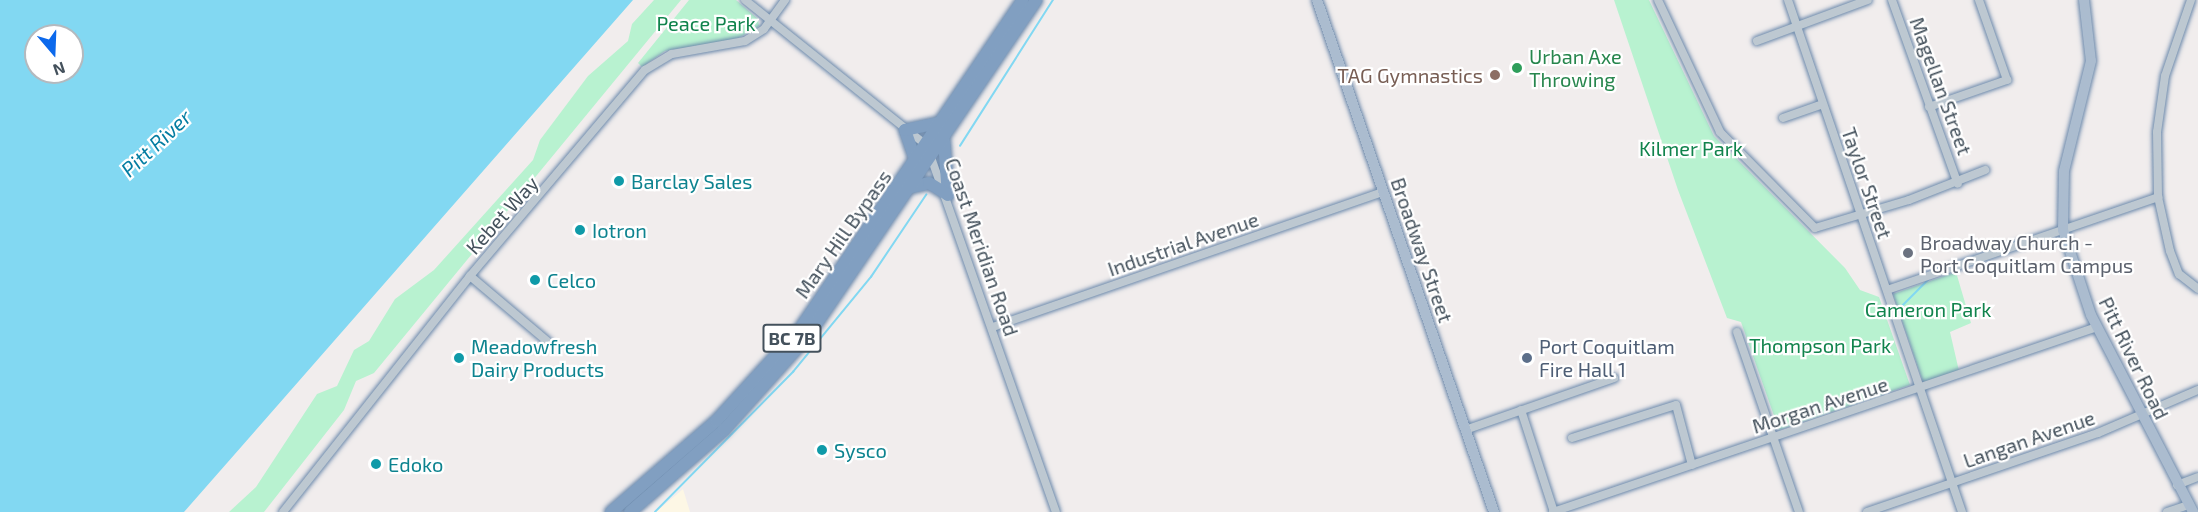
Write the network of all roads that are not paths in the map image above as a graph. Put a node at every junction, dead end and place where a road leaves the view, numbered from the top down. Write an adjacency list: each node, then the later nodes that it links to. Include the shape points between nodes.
1 (745, 0): 13 (street, Coast Meridian Road)
2 (785, 0): 13 (street, Kebet Way)
3 (1023, 0): 19 (highway, Mary Hill Bypass / BC 7B)
4 (1036, 0): 21 (highway, Mary Hill Bypass / BC 7B)
5 (1317, 0): 27 (main road, Broadway Street)
6 (1658, 0): 30 (street, via 1720,132 1819,230)
7 (1788, 0): 14 (street, Taylor Street)
8 (1869, 0): 14 (street)
9 (1892, 0): 17 (street, Magellan Street)
10 (1979, 0): 17 (street, via 2007,80)
11 (2084, 0): 31 (main road, Pitt River Road, via 2091,61 2064,171)
12 (2191, 0): 29 (street, via 2165,76 2157,132)
13 (770, 20): 20 (street, Coast Meridian Road); 32 (street, Kebet Way, via 736,45 672,54 645,70)
14 (1797, 25): 15 (street); 16 (street, Taylor Street)
15 (1757, 41)
16 (1823, 104): 18 (street); 30 (street, Taylor Street)
17 (1929, 107): 25 (street, Magellan Street)
18 (1783, 118)
19 (942, 122): 20 (highway); 22 (highway, Mary Hill Bypass / BC 7B)
20 (905, 130): 22 (street, Coast Meridian Road); 23 (highway)
21 (944, 140): 22 (highway, Mary Hill Bypass / BC 7B); 28 (highway)
22 (930, 151): 23 (highway, Mary Hill Bypass / BC 7B); 26 (highway, Mary Hill Bypass / BC 7B); 28 (street, Coast Meridian Road)
23 (916, 162): 53 (highway, Mary Hill Bypass / BC 7B, via 834,284 757,379 689,447)
24 (1985, 170): 25 (street)
25 (1958, 184): 30 (street)
26 (912, 187): 28 (highway, via 929,183); 54 (highway, Mary Hill Bypass / BC 7B, via 840,295 765,387)
27 (1383, 192): 35 (street, Industrial Avenue); 44 (main road, Broadway Street)
28 (948, 195): 35 (street, Coast Meridian Road)
29 (2158, 197): 31 (street); 33 (street, via 2174,265)
30 (1861, 217): 34 (street, Taylor Street)
31 (2063, 230): 34 (street); 36 (main road, Pitt River Road)
32 (470, 276): 38 (street); 52 (street, Kebet Way)
33 (2198, 289)
34 (1887, 290): 40 (street, Taylor Street)
35 (993, 327): 55 (street, Coast Meridian Road)
36 (2097, 327): 40 (street, Morgan Avenue); 43 (main road, Pitt River Road)
37 (1737, 332): 46 (street)
38 (548, 342)
39 (1614, 378): 42 (street)
40 (1921, 388): 46 (street, Morgan Avenue); 49 (street, Taylor Street)
41 (2198, 390): 43 (street, Langan Avenue)
42 (1521, 410): 44 (street); 57 (street)
43 (2140, 412): 49 (street, Langan Avenue, via 2098,433); 50 (main road, Pitt River Road)
44 (1466, 430): 56 (main road, Broadway Street)
45 (1572, 438): 47 (street, via 1676,405)
46 (1773, 438): 47 (street, Morgan Avenue); 58 (street)
47 (1692, 465): 57 (street, Morgan Avenue)
48 (2198, 477): 50 (street)
49 (1953, 483): 59 (street, Langan Avenue); 60 (street, Taylor Street)
50 (2177, 484): 51 (main road, Pitt River Road)
51 (2191, 508): 61 (street)
52 (283, 512)
53 (611, 512)
54 (630, 512)
55 (1056, 512)
56 (1494, 512)
57 (1553, 512)
58 (1799, 512)
59 (1867, 512)
60 (1962, 512)
61 (2167, 512)

